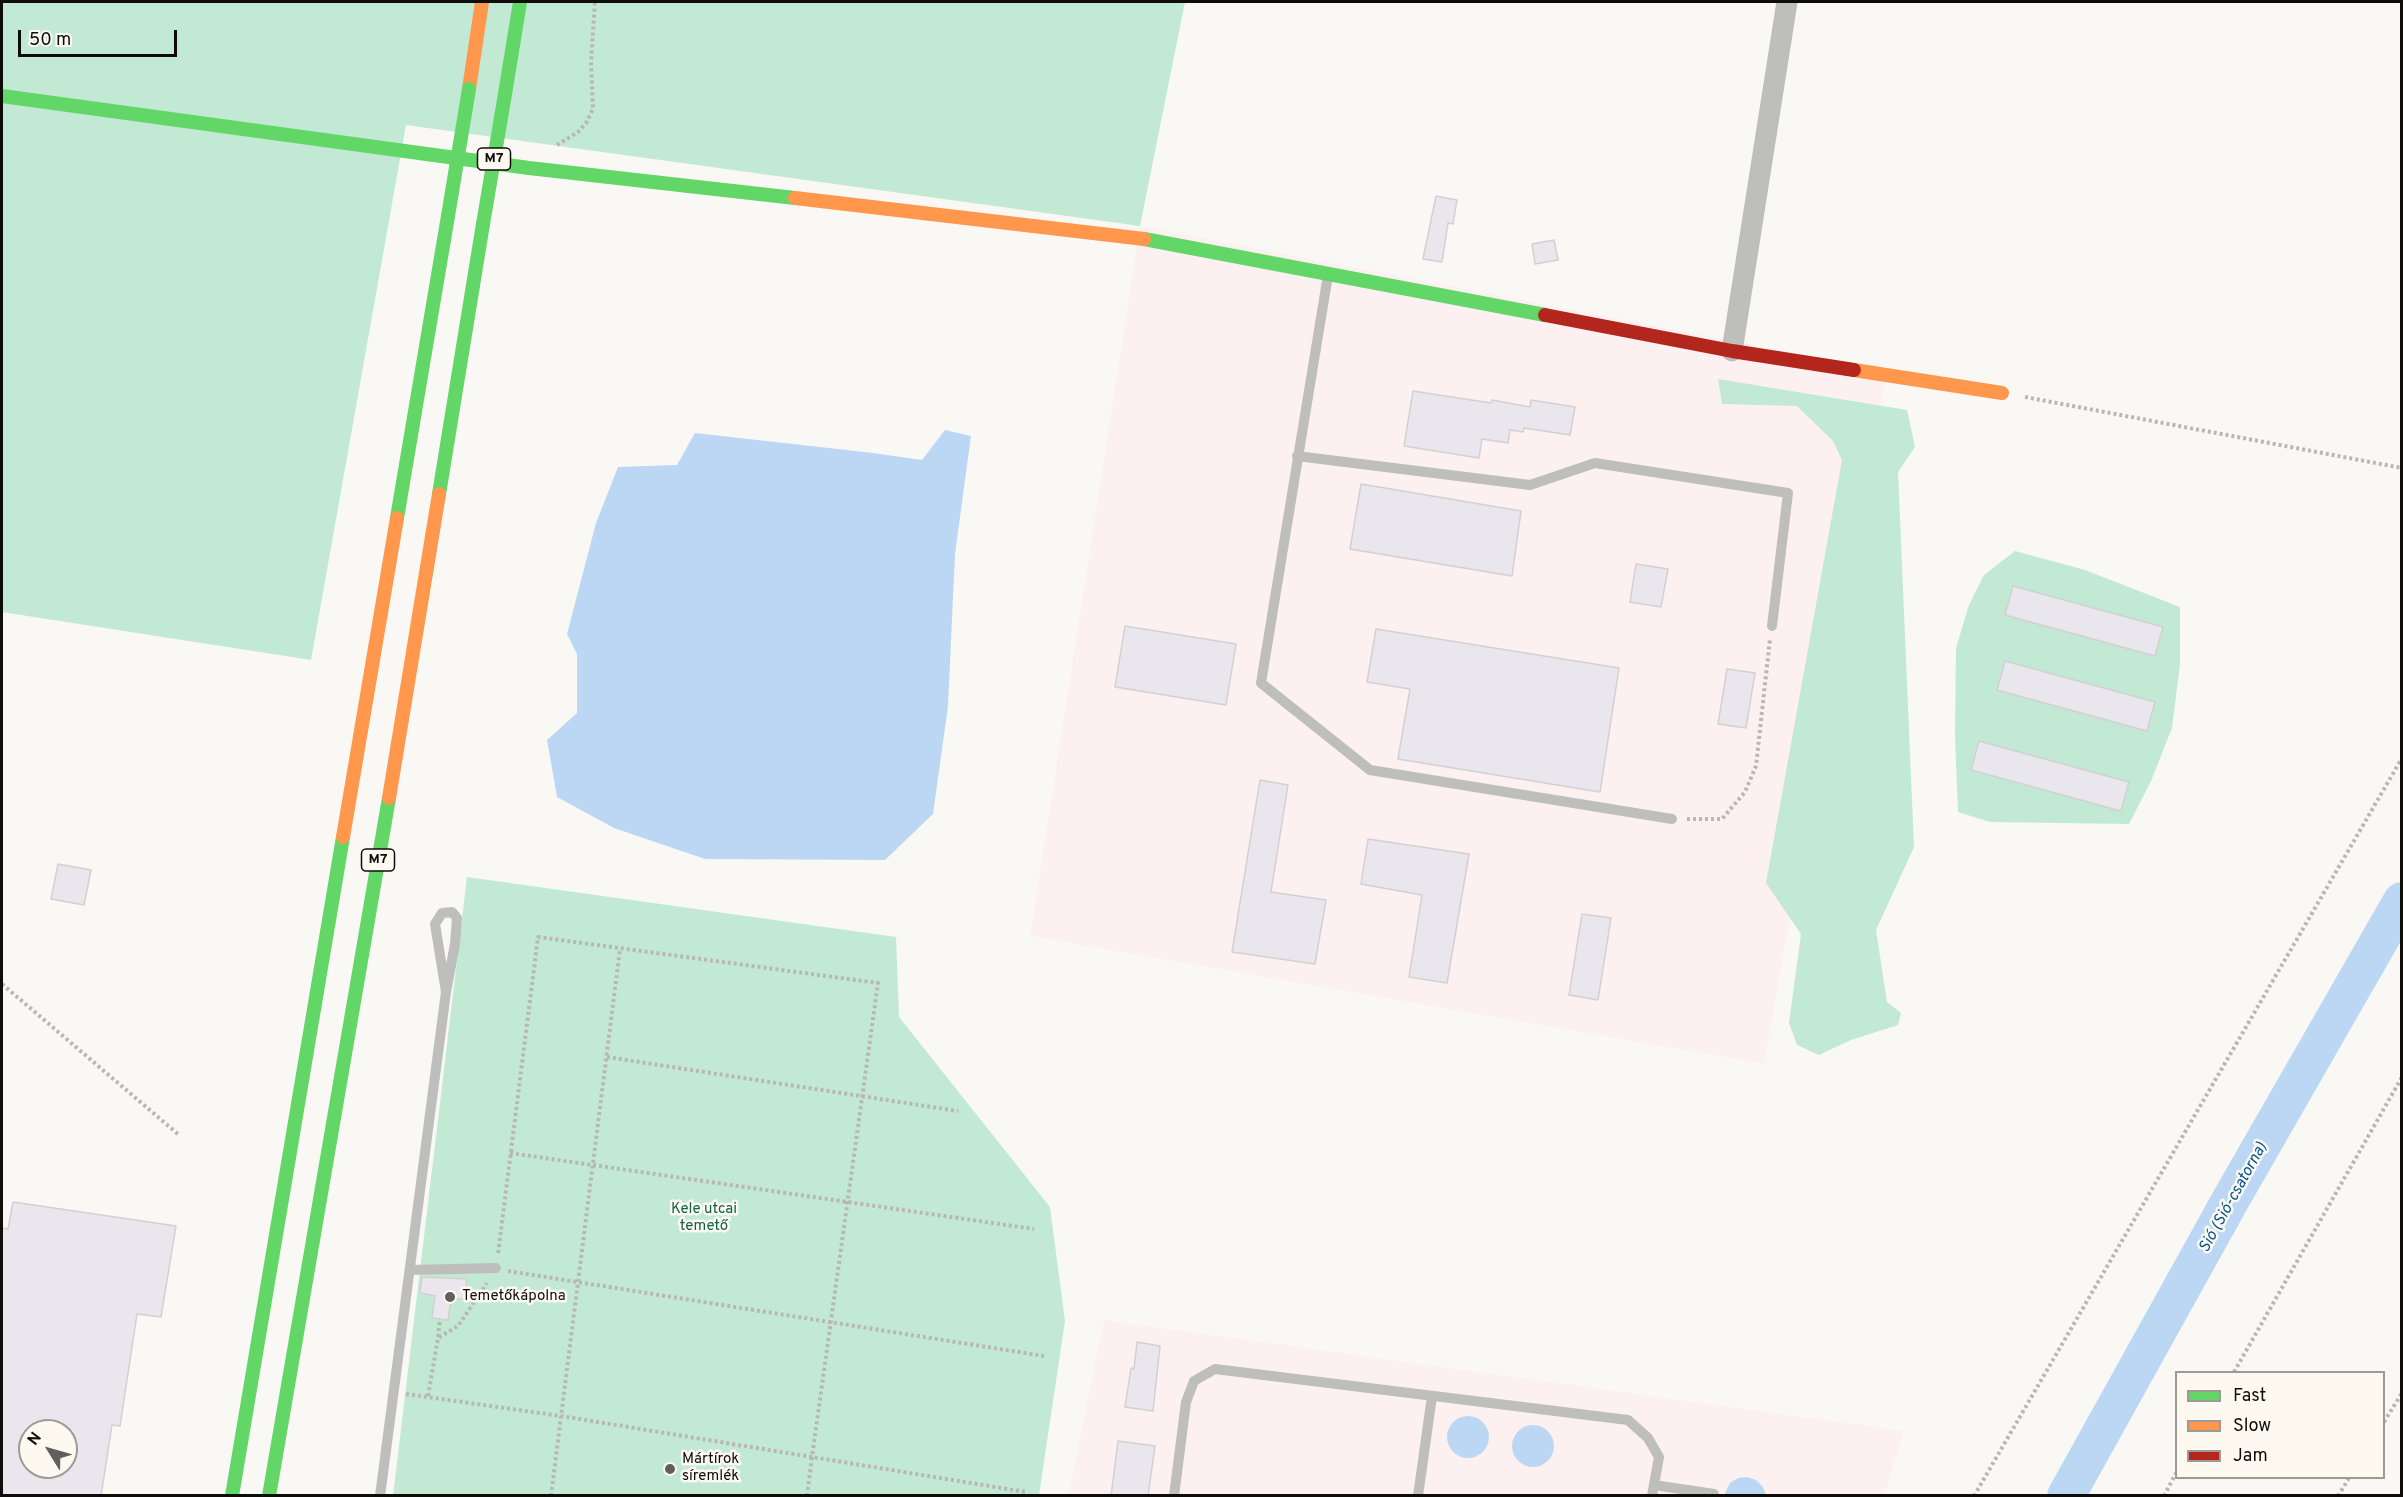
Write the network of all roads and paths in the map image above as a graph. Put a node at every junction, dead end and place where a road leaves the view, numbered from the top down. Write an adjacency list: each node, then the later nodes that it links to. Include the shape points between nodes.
1 (482, 2): 47 (main road, M7, bridge)
2 (520, 2): 48 (main road, M7, bridge, via 357,991)
3 (595, 2): 6 (path, via 591,54 593,109 578,132)
4 (1787, 2): 8 (street)
5 (2, 96): 7 (main road, via 529,168 1136,237)
6 (556, 146)
7 (1328, 275): 8 (main road); 10 (lane)
8 (1731, 351): 9 (main road)
9 (2002, 393): 11 (path)
10 (1297, 456): 12 (lane, via 1530,485 1595,463 1788,493); 14 (lane, via 1261,682 1370,770)
11 (2402, 468)
12 (1772, 626): 14 (path, via 1756,766 1745,792 1722,819)
13 (2402, 758): 54 (path)
14 (1672, 819)
15 (620, 948): 18 (path); 20 (path, via 878,983); 23 (path, via 538,937)
16 (2, 984): 22 (path)
17 (446, 992): 17 (lane, via 458,918 452,912 441,914 435,924); 28 (lane)
18 (608, 1057): 20 (path); 24 (path)
19 (2402, 1077): 34 (path)
20 (862, 1097): 21 (path); 25 (path)
21 (958, 1111)
22 (179, 1135)
23 (510, 1153): 24 (path); 27 (path)
24 (593, 1165): 25 (path); 29 (path)
25 (848, 1203): 26 (path); 31 (path)
26 (1034, 1229)
27 (496, 1268): 28 (lane); 29 (path); 32 (path, via 458,1326)
28 (410, 1270): 35 (lane)
29 (578, 1282): 31 (path); 39 (path)
30 (440, 1319): 32 (path)
31 (832, 1323): 33 (path); 41 (path)
32 (438, 1338): 37 (path)
33 (1044, 1356)
34 (2235, 1371)
35 (394, 1392): 37 (path); 49 (lane)
36 (2402, 1393): 40 (path)
37 (428, 1396): 39 (path)
38 (1432, 1396): 44 (lane, via 1628,1420 1648,1438 1659,1457); 52 (lane, via 1215,1369 1194,1381 1186,1402); 53 (lane)
39 (561, 1416): 41 (path); 50 (path)
40 (2385, 1420)
41 (812, 1457): 45 (path); 51 (path)
42 (2175, 1475): 55 (path)
43 (2348, 1479): 56 (path)
44 (1653, 1490): 46 (lane)
45 (1026, 1492)
46 (1714, 1494)
47 (232, 1496)
48 (269, 1496)
49 (380, 1496)
50 (551, 1496)
51 (807, 1496)
52 (1174, 1496)
53 (1418, 1496)
54 (1974, 1496)
55 (2164, 1496)
56 (2338, 1496)

